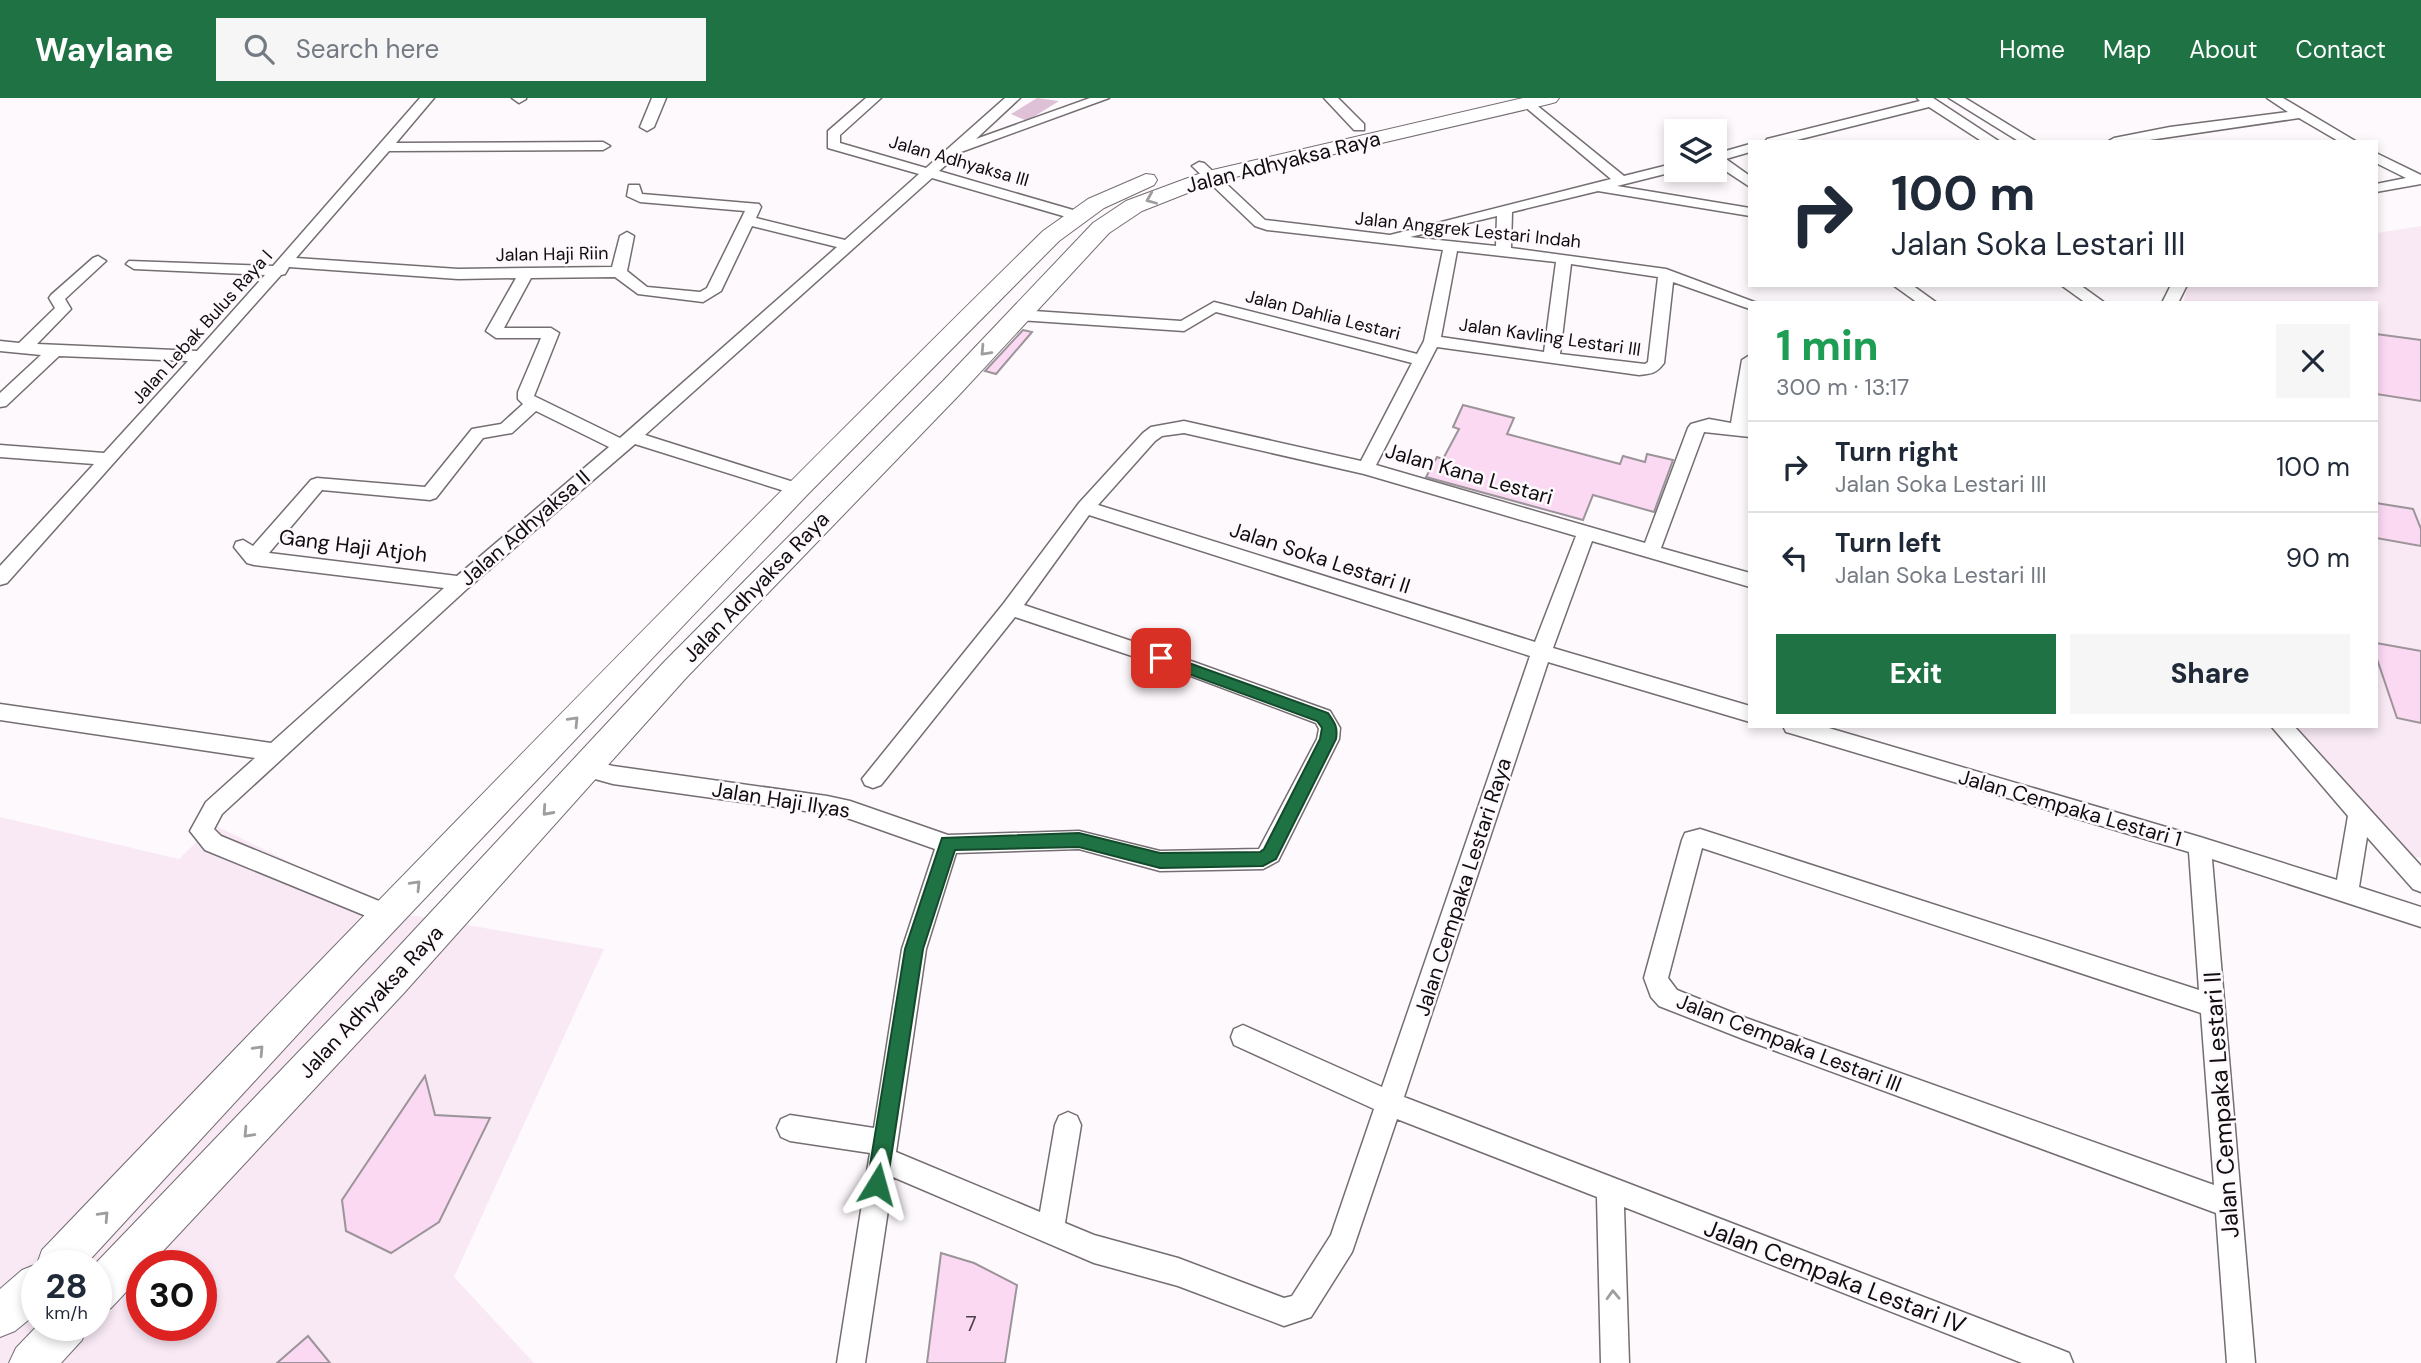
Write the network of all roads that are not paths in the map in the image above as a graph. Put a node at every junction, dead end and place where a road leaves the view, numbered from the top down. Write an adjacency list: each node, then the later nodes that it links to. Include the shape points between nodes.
1 (427, 98): 23 (street, Jalan Lebak Bulus Raya I)
2 (659, 98): 13 (street)
3 (874, 98): 31 (street, Jalan Adhyaksa III, via 833,134 833,145)
4 (1013, 98): 25 (street, Jalan Adhyaksa II)
5 (1331, 98): 14 (street)
6 (1480, 98): 14 (main road, Jalan Adhyaksa Raya)
7 (1956, 98): 19 (street)
8 (2274, 98): 12 (street)
9 (1091, 99): 25 (street)
10 (1539, 100): 30 (main road, Jalan Adhyaksa Raya); 32 (street)
11 (1927, 100): 15 (street); 18 (street)
12 (2301, 114): 20 (street); 21 (street)
13 (647, 127)
14 (1359, 127): 30 (main road, Jalan Adhyaksa Raya)
15 (1814, 130): 16 (street); 17 (street)
16 (1779, 140)
17 (1831, 140)
18 (1990, 140)
19 (2027, 140)
20 (2124, 140)
21 (2346, 140)
22 (603, 146): 23 (street)
23 (385, 147): 50 (street, Jalan Lebak Bulus Raya I)
24 (1748, 149): 26 (street)
25 (954, 151): 31 (street, Jalan Adhyaksa II)
26 (1727, 155)
27 (2378, 158): 33 (street)
28 (1727, 167): 34 (street)
29 (1664, 170): 32 (street)
30 (1205, 171): 40 (main road, Jalan Adhyaksa Raya, via 1145,180); 43 (street, Jalan Anggrek Lestari Indah, via 1260,223); 59 (main road, Jalan Adhyaksa Raya, one-way to 59, via 1101,228)
31 (931, 172): 40 (street, Jalan Adhyaksa III); 44 (street, Jalan Adhyaksa II)
32 (1620, 180): 35 (street)
33 (2420, 180): 37 (street)
34 (1748, 182)
35 (1594, 187): 38 (street); 39 (street)
36 (634, 188): 41 (street, via 634,196 640,198 752,206)
37 (2378, 188)
38 (1505, 210): 43 (street); 46 (street)
39 (1748, 212)
40 (1075, 215): 67 (main road, Jalan Adhyaksa Raya)
41 (749, 221): 44 (street); 51 (street, Jalan Haji Riin, via 713,291 703,297 643,292)
42 (627, 236): 51 (street)
43 (1380, 240): 45 (street, Jalan Anggrek Lestari Indah)
44 (847, 245): 73 (street, Jalan Adhyaksa II)
45 (1451, 247): 46 (street, Jalan Anggrek Lestari Indah); 60 (street)
46 (1503, 252): 47 (street, Jalan Anggrek Lestari Indah)
47 (1564, 258): 53 (street, Jalan Anggrek Lestari Indah); 65 (street)
48 (98, 261): 62 (street, via 57,298 63,309)
49 (134, 264): 50 (street, Jalan Haji Riin)
50 (283, 266): 52 (street, Jalan Haji Riin); 64 (street, Jalan Lebak Bulus Raya I)
51 (619, 272): 52 (street, Jalan Haji Riin)
52 (526, 273): 70 (street, via 494,332 551,333 526,392)
53 (1666, 274): 58 (street, Jalan Anggrek Lestari Indah); 65 (street, Jalan Kavling Lestari III, via 1656,363 1650,369)
54 (1905, 287): 56 (street)
55 (2072, 287): 57 (street)
56 (1926, 301)
57 (2095, 301)
58 (1748, 303)
59 (1019, 315): 66 (street, Jalan Dahlia Lestari, via 1184,326 1214,307); 68 (main road, Jalan Adhyaksa Raya, one-way to 68)
60 (1432, 341): 65 (street, Jalan Kavling Lestari III); 66 (street)
61 (0, 346): 62 (street)
62 (21, 349): 63 (street)
63 (55, 351): 64 (street); 71 (street)
64 (199, 356): 75 (street, Jalan Lebak Bulus Raya I)
65 (1552, 356)
66 (1423, 361): 76 (street)
67 (913, 374): 68 (main road); 77 (main road, Jalan Adhyaksa Raya)
68 (952, 387): 91 (main road, Jalan Adhyaksa Raya)
69 (1748, 388): 72 (street)
70 (531, 401): 73 (street); 83 (street, Gang Haji Atjoh, via 506,429 478,433 430,494 317,484 249,553)
71 (0, 402)
72 (1744, 430): 80 (street, via 1709,425 1697,428)
73 (626, 441): 77 (street); 83 (street, Jalan Adhyaksa II)
74 (0, 452): 75 (street)
75 (109, 459): 81 (street, Jalan Lebak Bulus Raya I)
76 (1366, 468): 78 (street, Jalan Kana Lestari, via 1171,428 1149,437); 79 (street, Jalan Kana Lestari)
77 (797, 489): 98 (main road, Jalan Adhyaksa Raya, one-way to 77)
78 (1085, 507): 84 (street); 85 (street, Jalan Soka Lestari II)
79 (1586, 533): 80 (street, Jalan Kana Lestari); 85 (street, Jalan Cempaka Lestari Raya)
80 (1650, 553): 82 (street, Jalan Kana Lestari)
81 (0, 578)
82 (1748, 579)
83 (461, 583): 90 (street, Jalan Adhyaksa II)
84 (1011, 608): 92 (street); 94 (street, via 1323,717 1330,728 1328,739 1270,854 1263,859 1160,861 1079,840)
85 (1541, 652): 87 (street); 102 (street, Jalan Cempaka Lestari Raya)
86 (0, 712): 90 (street)
87 (1748, 713)
88 (1800, 728): 95 (street, Jalan Cempaka Lestari 1)
89 (2283, 728): 93 (street)
90 (275, 752): 98 (street, Jalan Adhyaksa II, via 214,807 201,831 213,843)
91 (585, 768): 94 (street, Jalan Haji Ilyas, via 850,810); 110 (main road, Jalan Adhyaksa Raya, one-way to 110)
92 (873, 779)
93 (2360, 812): 96 (street); 97 (street)
94 (948, 844): 105 (street, via 914,949)
95 (2200, 846): 97 (street, Jalan Cempaka Lestari 1); 100 (street, Jalan Cempaka Lestari II)
96 (2421, 882)
97 (2347, 891): 99 (street, Jalan Cempaka Lestari 1)
98 (388, 915): 109 (main road, Jalan Adhyaksa Raya, one-way to 98)
99 (2421, 916)
100 (2214, 1006): 107 (street, Jalan Cempaka Lestari II); 107 (street, Jalan Cempaka Lestari III, via 1700,838 1693,840 1656,978 1668,998 1743,1028)
101 (1243, 1037): 102 (street, Jalan Cempaka Lestari IV)
102 (1391, 1104): 106 (street, Jalan Cempaka Lestari IV); 108 (street, Jalan Cempaka Lestari Raya, via 1342,1242 1301,1307 1284,1312)
103 (1068, 1125): 108 (street)
104 (790, 1128): 105 (street, Jalan Cempaka Lestari Raya)
105 (882, 1150): 108 (street, Jalan Cempaka Lestari Raya); 115 (street)
106 (1610, 1189): 116 (street, one-way to 106); 117 (street, Jalan Cempaka Lestari IV)
107 (2228, 1204): 118 (street, Jalan Cempaka Lestari II)
108 (1051, 1231)
109 (71, 1250)
110 (112, 1276)
111 (21, 1298): 112 (main road)
112 (0, 1316)
113 (52, 1341): 114 (main road)
114 (31, 1363)
115 (851, 1363)
116 (1615, 1363)
117 (2059, 1363)
118 (2241, 1363)

